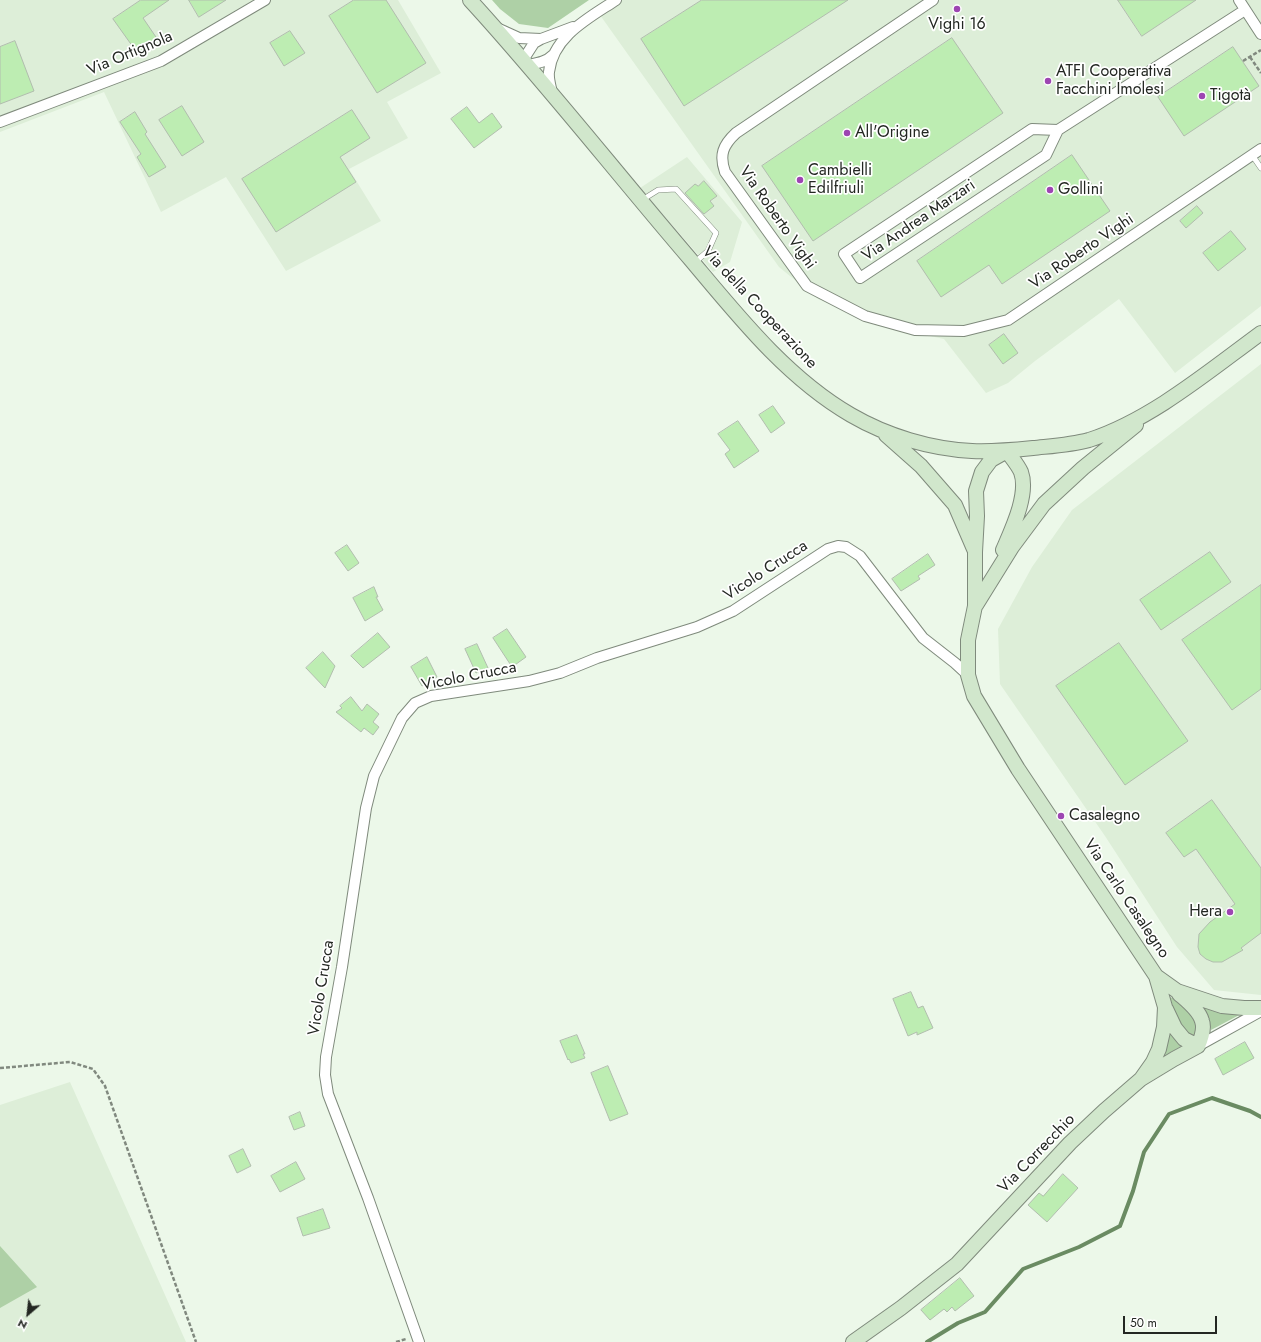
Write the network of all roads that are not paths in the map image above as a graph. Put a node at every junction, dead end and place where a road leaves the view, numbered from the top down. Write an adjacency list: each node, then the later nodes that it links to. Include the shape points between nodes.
1 (265, 0): 14 (street, Via Ortignola, via 161,61)
2 (470, 0): 8 (street, Via della Cooperazione)
3 (616, 0): 7 (street)
4 (933, 0): 16 (street, Via Roberto Vighi, via 736,133 728,142 721,158 726,172 807,286 865,316 915,330 964,331 1008,320)
5 (1238, 0): 6 (street)
6 (1245, 10): 9 (street); 15 (street)
7 (577, 26): 10 (street); 11 (street)
8 (494, 27): 10 (street, via 518,38); 12 (street, Via della Cooperazione)
9 (1261, 34)
10 (542, 39): 12 (street, via 534,43)
11 (553, 55): 12 (street, via 549,60 538,63); 13 (street, via 548,73)
12 (525, 62): 13 (street, Via della Cooperazione)
13 (552, 93): 18 (street, Via della Cooperazione)
14 (0, 122)
15 (1058, 130): 15 (street, Via Andrea Marzari, via 1032,129 844,254 860,278 1046,155)
16 (1258, 153): 17 (lane)
17 (1261, 168)
18 (640, 201): 19 (street, Via della Cooperazione); 19 (lane, via 658,190 676,189 716,233 708,250)
19 (693, 263): 22 (street, Via della Cooperazione, via 772,352 798,377 830,402)
20 (1261, 333): 21 (street, Via della Cooperazione)
21 (1155, 410): 23 (street, Via della Cooperazione, via 1087,440); 25 (street, Via Carlo Casalegno, via 1083,468 1044,504)
22 (879, 429): 23 (street, Via della Cooperazione, via 908,440 936,446 972,451); 24 (street, Via Carlo Casalegno, via 921,466 955,505)
23 (1007, 451): 24 (street, Via Carlo Casalegno, via 991,460 982,472 976,491); 25 (street, Via Carlo Casalegno, via 1021,472 1024,492 1013,528)
24 (975, 552): 26 (street, Via Carlo Casalegno)
25 (992, 578): 26 (street, Via Carlo Casalegno)
26 (975, 606): 27 (street, Via Carlo Casalegno, via 968,640)
27 (968, 675): 28 (street, Via Carlo Casalegno, via 974,696 1018,769); 35 (street, Vicolo Crucca, via 923,638 860,556 846,547 838,546 828,549 733,611 697,627 597,658 560,673 529,681 431,696 415,703 402,718 374,776 366,808 325,1075 328,1094)
28 (1156, 976): 29 (street, Via Carlo Casalegno); 30 (street, Via Carlo Casalegno)
29 (1177, 991): 31 (street, Via Carlo Casalegno, via 1222,1006); 33 (street, Via Carlo Casalegno, via 1194,1008 1202,1021)
30 (1165, 1007): 33 (street, Via Carlo Casalegno, via 1174,1028 1184,1039); 34 (street, Via Carlo Casalegno, via 1159,1049)
31 (1261, 1008)
32 (1261, 1011): 33 (street, Via Correcchio)
33 (1198, 1046): 34 (street, Via Correcchio)
34 (1141, 1079): 36 (street, Via Correcchio, via 1070,1143 957,1264)
35 (419, 1342)
36 (853, 1342)

